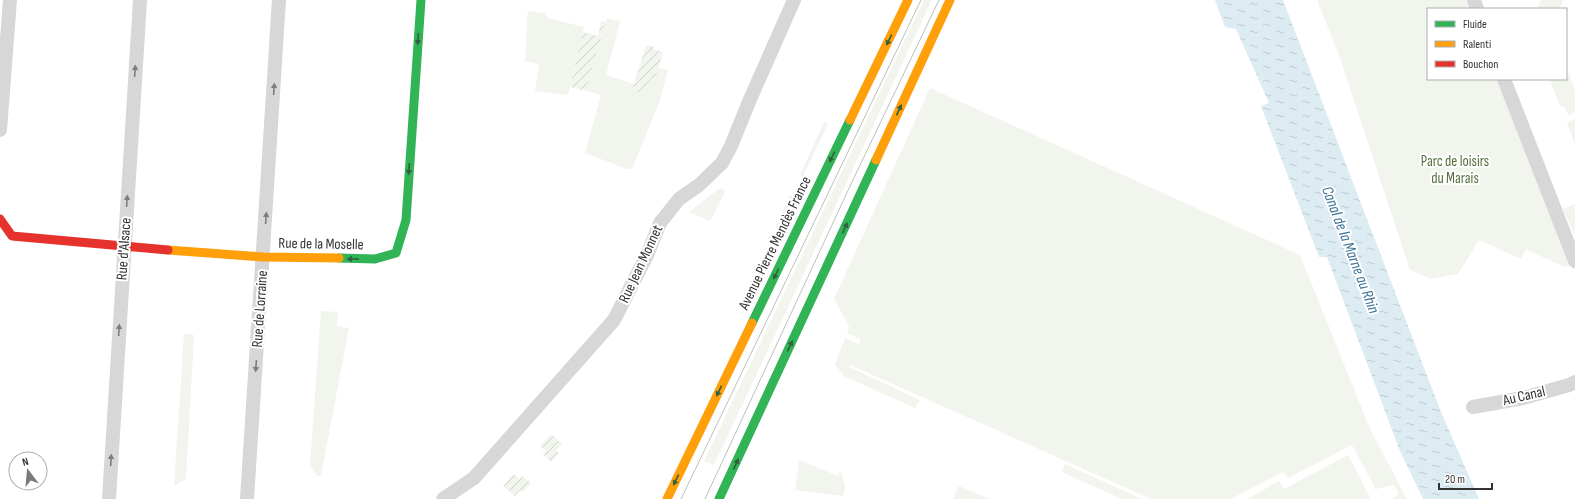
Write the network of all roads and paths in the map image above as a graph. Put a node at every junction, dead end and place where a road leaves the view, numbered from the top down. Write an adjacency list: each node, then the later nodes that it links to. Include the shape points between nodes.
1 (10, 0): 9 (street)
2 (140, 0): 11 (street, Rue d'Alsace, one-way to 2)
3 (279, 0): 12 (street, Rue de Lorraine, one-way to 3)
4 (421, 0): 12 (main road, Rue de la Moselle, one-way to 12, via 406,220 396,253 375,259)
5 (794, 0): 18 (street, Rue Jean Monnet, via 722,163 699,185 679,199 660,223 648,253 614,320 474,478)
6 (908, 0): 19 (main road, Avenue Pierre Mendès France, one-way to 19)
7 (950, 0): 20 (main road, one-way to 7)
8 (1504, 80): 13 (street)
9 (0, 130)
10 (0, 219): 11 (main road, Rue de la Moselle, via 12,236)
11 (124, 247): 12 (main road, Rue de la Moselle); 16 (street, Rue d'Alsace, one-way to 11)
12 (263, 257): 17 (street, Rue de Lorraine, one-way to 17)
13 (1575, 261)
14 (1575, 382): 15 (street, Au Canal, via 1523,398)
15 (1473, 407)
16 (109, 499)
17 (247, 499)
18 (443, 499)
19 (667, 499)
20 (719, 499)

